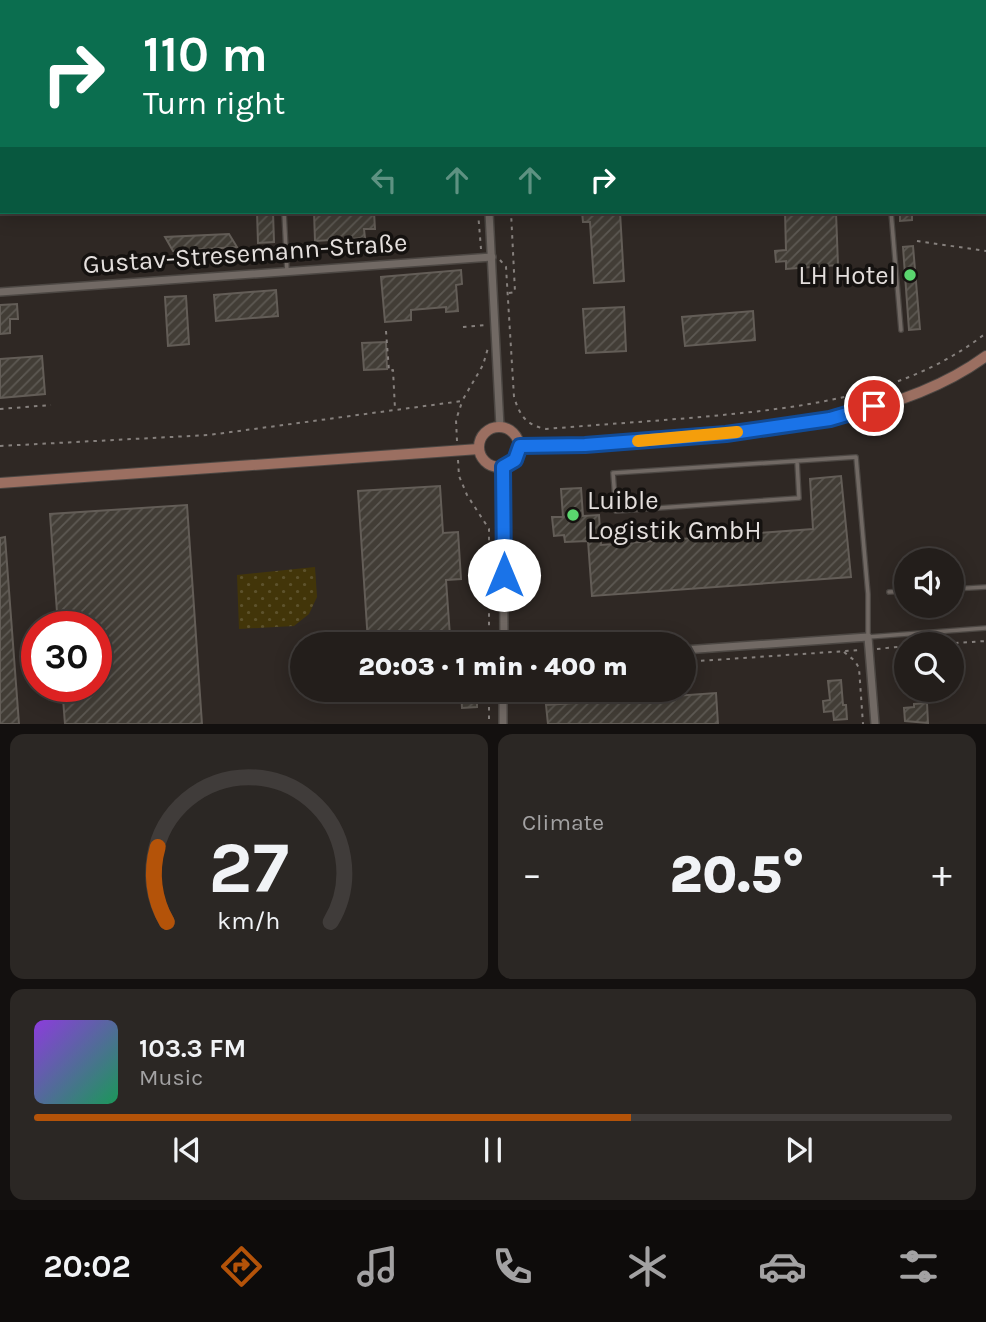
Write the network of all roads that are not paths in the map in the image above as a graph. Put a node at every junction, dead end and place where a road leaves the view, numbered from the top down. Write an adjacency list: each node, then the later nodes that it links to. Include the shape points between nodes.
1 (284, 214): 5 (lane)
2 (489, 214): 4 (street)
3 (891, 214): 7 (lane)
4 (492, 257): 5 (street, Gustav-Stresemann-Straße); 9 (street)
5 (287, 271): 6 (street, Gustav-Stresemann-Straße)
6 (0, 292)
7 (901, 330)
8 (986, 356): 10 (main road, via 919,393 830,419 726,434)
9 (500, 428): 10 (main road, via 513,433); 11 (main road, via 483,436)
10 (520, 446): 13 (main road, via 515,460)
11 (480, 449): 13 (main road, via 487,463); 14 (main road)
12 (797, 461): 12 (lane, via 613,473 616,510 799,498); 21 (lane, via 856,457)
13 (503, 467): 20 (street)
14 (0, 483)
15 (986, 587): 16 (lane)
16 (964, 588)
17 (889, 593): 18 (lane)
18 (894, 593)
19 (986, 628): 21 (lane)
20 (504, 632)
21 (868, 637): 22 (street); 25 (street)
22 (696, 649)
23 (503, 702): 24 (street)
24 (503, 723)
25 (875, 723)

